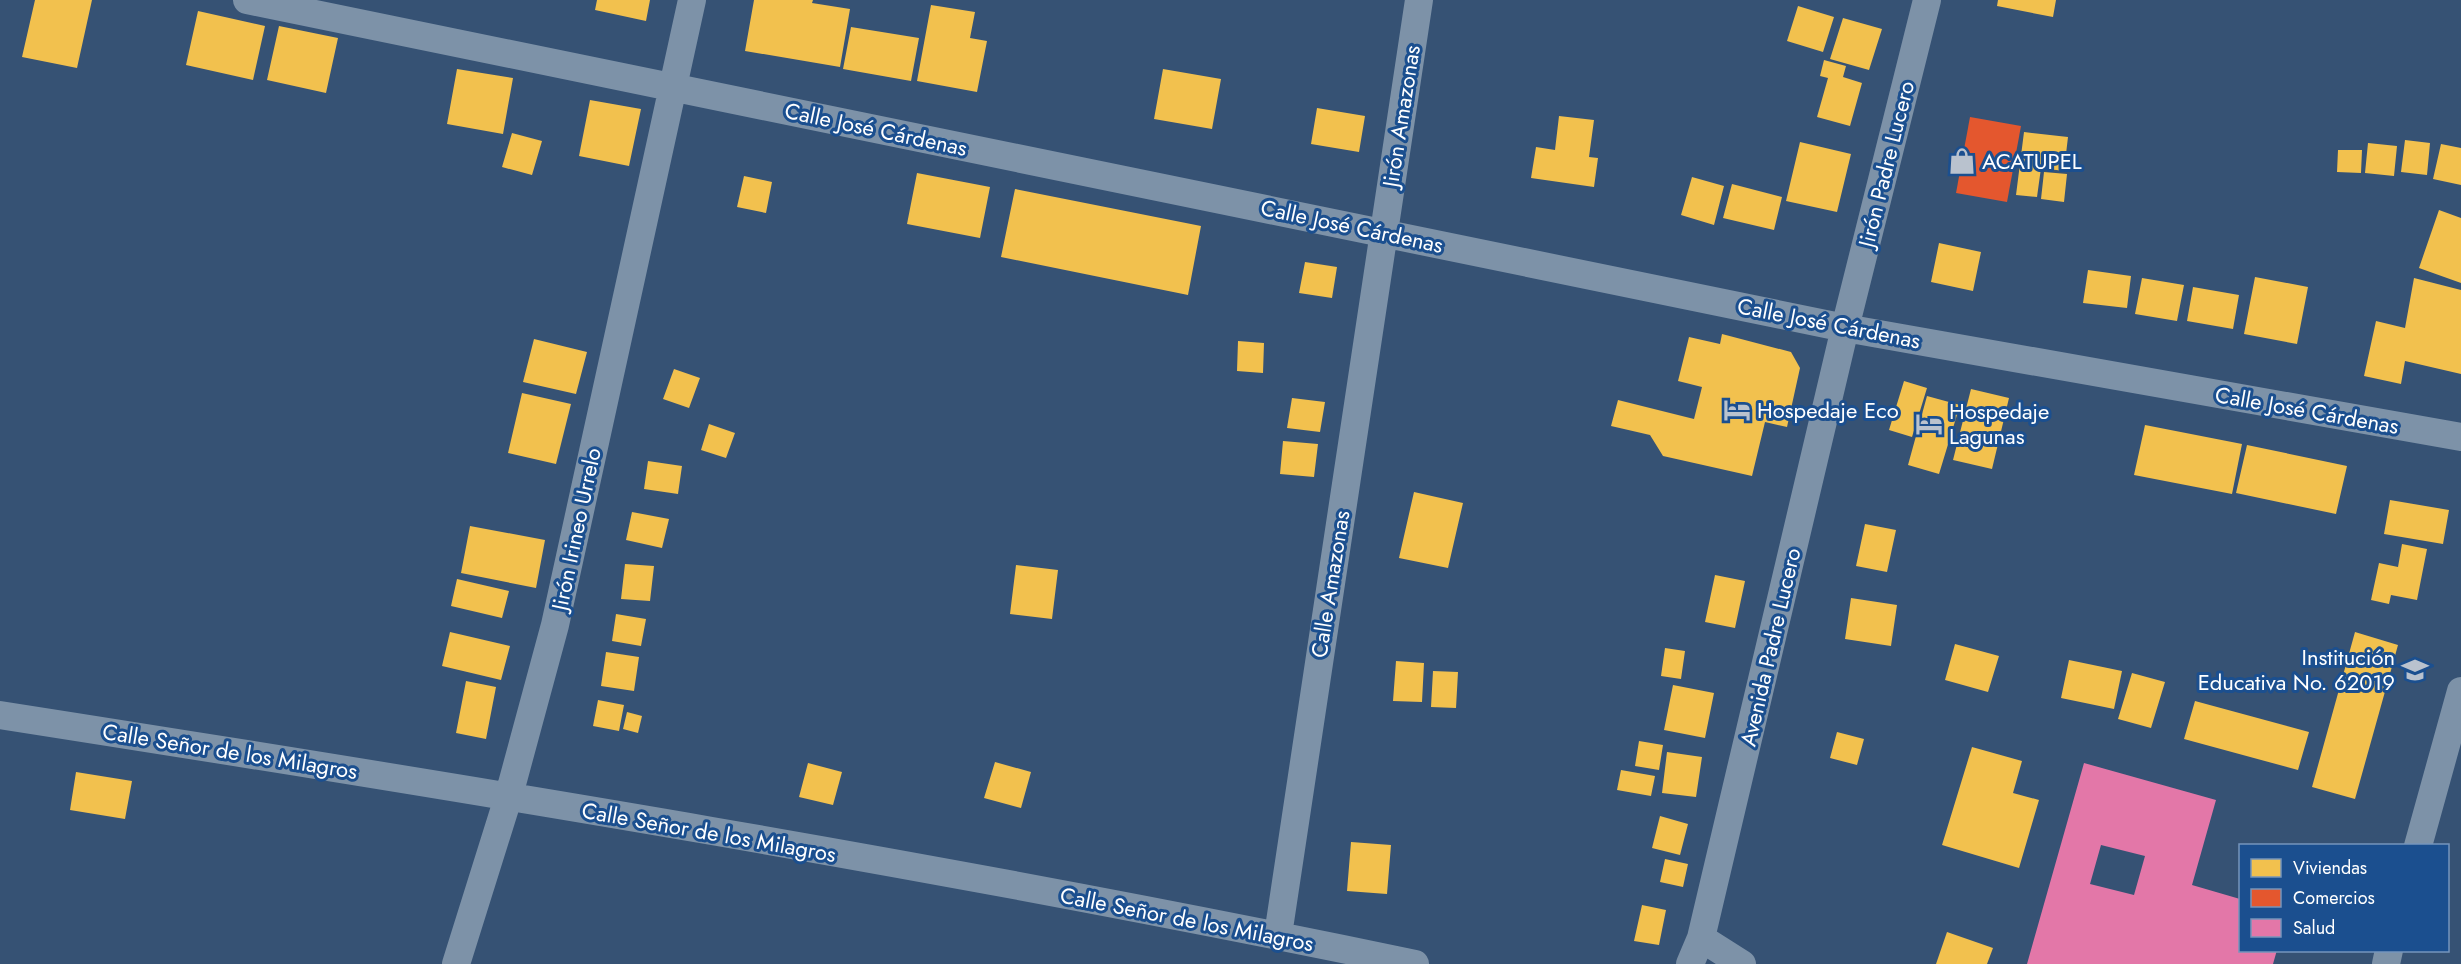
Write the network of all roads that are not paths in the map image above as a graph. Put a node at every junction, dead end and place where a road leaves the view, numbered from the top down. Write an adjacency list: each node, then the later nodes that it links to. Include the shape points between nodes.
1 (247, 0): 5 (street, Calle José Cárdenas)
2 (692, 0): 5 (street, Jirón Irineo Urrelo)
3 (1419, 0): 6 (street, Jirón Amazonas)
4 (1927, 0): 7 (street, Jirón Padre Lucero)
5 (672, 87): 6 (street, Calle José Cárdenas); 11 (street, Jirón Irineo Urrelo, via 555,625)
6 (1383, 232): 7 (street, Calle José Cárdenas); 13 (street, Calle Amazonas)
7 (1845, 328): 8 (street, Calle José Cárdenas); 14 (street, Avenida Padre Lucero)
8 (2461, 437)
9 (2461, 691): 12 (street)
10 (0, 715): 11 (street, Calle Señor de los Milagros)
11 (509, 795): 13 (street, Calle Señor de los Milagros); 15 (street, Jirón Irineo Urrelo)
12 (2419, 844)
13 (1278, 935): 16 (street, Calle Señor de los Milagros)
14 (1701, 938): 17 (street, Avenida Padre Lucero); 18 (street)
15 (456, 964)
16 (1415, 964)
17 (1690, 964)
18 (1742, 964)

